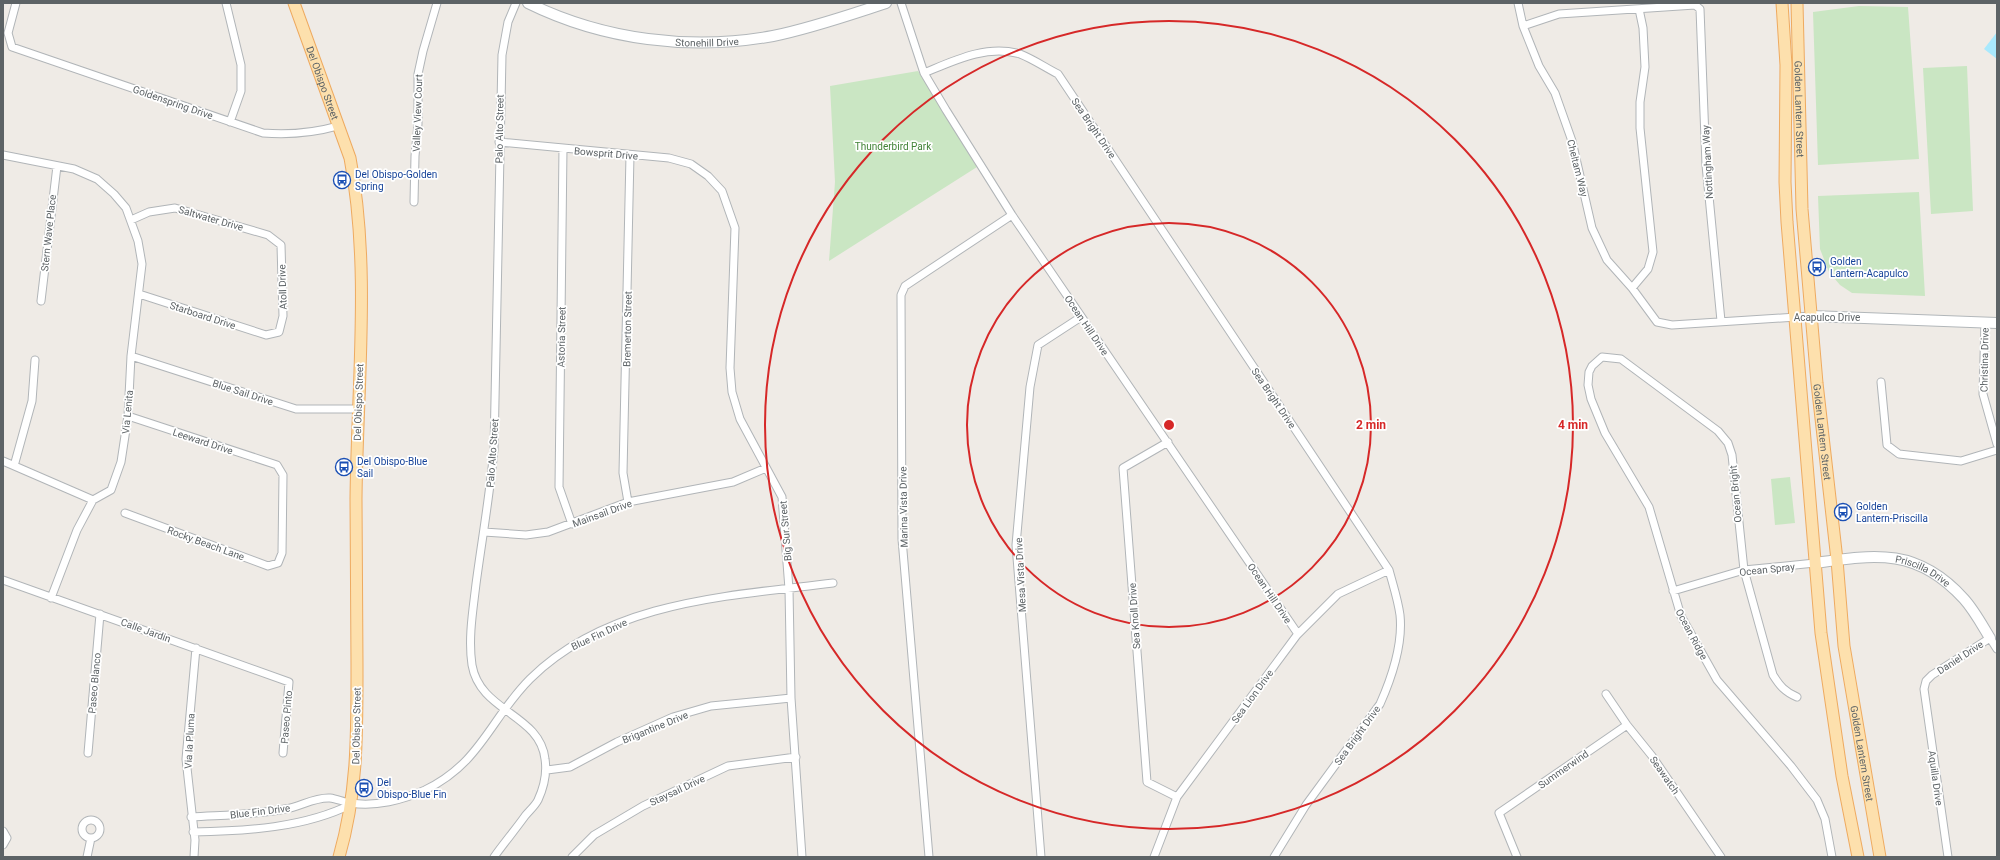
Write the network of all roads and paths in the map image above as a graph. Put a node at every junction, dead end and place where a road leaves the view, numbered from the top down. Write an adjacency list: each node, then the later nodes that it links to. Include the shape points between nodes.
1 (16, 3): 15 (street, Goldenspring Drive, via 8,33 12,47)
2 (226, 3): 15 (street, via 241,65 240,91)
3 (294, 3): 16 (main road, Del Obispo Street)
4 (437, 3): 23 (street, Valley View Court, via 422,51 418,74)
5 (516, 3): 17 (street, Palo Alto Street, via 508,22 502,55)
6 (528, 3): 7 (street, Stonehill Drive, via 551,14 604,31 664,41 705,42 740,41 773,36 812,27)
7 (886, 3)
8 (901, 3): 14 (street, Ocean Hill Drive)
9 (1518, 3): 13 (street, Cheltam Way)
10 (1782, 3): 30 (main road, Golden Lantern Street, via 1786,65 1786,202)
11 (1797, 3): 31 (main road, Golden Lantern Street, via 1801,189)
12 (1639, 9): 13 (street, via 1559,14); 27 (street, via 1643,28 1645,67 1640,102 1640,128 1653,252 1648,269); 33 (street, Nottingham Way, via 1695,5 1702,14 1706,165)
13 (1522, 26): 27 (street, Cheltam Way, via 1554,93 1572,141 1592,228 1607,260)
14 (924, 73): 24 (street, Ocean Hill Drive); 58 (street, Sea Bright Drive, via 965,56 995,52 1019,54 1058,74)
15 (230, 122): 16 (street, Goldenspring Drive, via 263,133 285,135)
16 (338, 126): 42 (main road, Del Obispo Street, via 350,158 358,212 361,317)
17 (499, 142): 18 (street, Bowsprit Drive); 54 (street, Palo Alto Street, via 494,449)
18 (563, 148): 20 (street, Bowsprit Drive); 53 (street, Astoria Street, via 559,487)
19 (3, 155): 21 (street)
20 (630, 155): 22 (street, Bowsprit Drive, via 670,158 691,164); 51 (street, Bremerton Street, via 623,473)
21 (56, 166): 25 (street, Via Lenita, via 74,169 97,178 126,208); 29 (street, Stern Wave Place)
22 (708, 176): 49 (street, Big Sur Street, via 722,191 735,228 730,368 732,392 740,419)
23 (414, 202)
24 (1012, 215): 32 (street, Ocean Hill Drive); 94 (street, Marina Vista Drive, via 905,286 901,295 902,539)
25 (131, 220): 26 (street, Saltwater Drive, via 149,212 175,208); 28 (street, Via Lenita, via 142,264)
26 (268, 235): 37 (street, Atoll Drive, via 281,245 283,316 279,332)
27 (1632, 288): 34 (street, Cheltam Way)
28 (140, 294): 37 (street, Starboard Drive); 38 (street, Via Lenita)
29 (41, 301)
30 (1796, 316): 31 (street, Acapulco Drive); 33 (street, Acapulco Drive); 57 (main road, Golden Lantern Street)
31 (1811, 316): 35 (street, Acapulco Drive); 56 (main road, Golden Lantern Street)
32 (1082, 317): 44 (street, Ocean Hill Drive); 95 (street, Mesa Vista Drive, via 1038,345 1030,387 1016,545)
33 (1721, 321): 34 (street, Acapulco Drive, via 1672,325)
34 (1658, 322)
35 (1985, 322): 36 (street, Acapulco Drive); 45 (street, Christina Drive, via 1983,394)
36 (1997, 323)
37 (266, 335)
38 (131, 356): 42 (street, Blue Sail Drive, via 296,409); 43 (street, Via Lenita)
39 (35, 360): 48 (street, via 32,401)
40 (1592, 366): 59 (street, Ocean Bright, via 1602,357 1621,359 1718,431 1728,443 1732,455); 63 (street, Ocean Ridge, via 1588,378 1594,406 1605,434 1649,507)
41 (1881, 382): 46 (street, via 1886,445 1899,454 1962,461)
42 (358, 409): 82 (main road, Del Obispo Street, via 357,737)
43 (128, 416): 50 (street, Via Lenita, via 121,462 111,490); 55 (street, Leeward Drive, via 277,465 283,474)
44 (1168, 442): 66 (street, Ocean Hill Drive); 81 (street, Sea Knoll Drive, via 1123,468 1147,782)
45 (1997, 444)
46 (1997, 450)
47 (3, 460): 48 (street)
48 (14, 466): 50 (street)
49 (766, 468): 51 (street, Mainsail Drive, via 733,482); 62 (street, Big Sur Street, via 782,497)
50 (93, 500): 64 (street, via 77,530)
51 (628, 502): 53 (street, Mainsail Drive)
52 (124, 513): 55 (street, Rocky Beach Lane, via 268,566 278,563)
53 (572, 524): 54 (street, Mainsail Drive, via 548,532 526,535)
54 (484, 532): 75 (street, Palo Alto Street, via 472,619 471,650 473,667 480,685 489,698)
55 (282, 553)
56 (1837, 560): 57 (street, Priscilla Drive); 67 (street, Priscilla Drive, via 1864,556 1894,557 1922,566 1947,583 1965,600); 102 (main road, Golden Lantern Street, via 1845,653)
57 (1815, 563): 59 (street, Ocean Spray); 101 (main road, Golden Lantern Street, via 1828,683 1842,776)
58 (1389, 570): 66 (street, Sea Lion Drive, via 1338,594); 97 (street, Sea Bright Drive, via 1400,616 1399,636 1388,686 1380,704 1306,805)
59 (1744, 570): 63 (street, Ocean Spray); 72 (street, Ocean Bright, via 1773,675 1780,687)
60 (3, 580): 64 (street, Calle Jardin)
61 (833, 583): 62 (street, Blue Fin Drive)
62 (789, 588): 73 (street, Big Sur Street); 75 (street, Blue Fin Drive, via 691,602 647,614 610,628 572,646 549,661)
63 (1673, 591): 100 (street, Ocean Ridge, via 1687,630 1717,680 1817,800 1825,819)
64 (51, 598): 65 (street, Calle Jardin)
65 (100, 614): 68 (street, Calle Jardin); 77 (street, Paseo Blanco)
66 (1298, 634): 81 (street, Sea Lion Drive)
67 (1990, 638): 69 (street, Priscilla Drive); 74 (street, Daniel Drive, via 1932,675 1926,681)
68 (196, 648): 70 (street, Calle Jardin); 83 (street, Via la Pluma, via 186,759)
69 (1997, 649)
70 (289, 682): 78 (street, Paseo Pinto)
71 (1606, 694): 76 (street, Seawatch)
72 (1798, 697)
73 (791, 698): 79 (street, Big Sur Street); 80 (street, Brigantine Drive, via 711,706 674,717 617,742 570,767)
74 (1924, 699): 103 (street, Aquilla Drive)
75 (504, 710): 80 (street, Palo Alto Street, via 534,731 545,752); 82 (street, Blue Fin Drive, via 476,751 440,782 400,799 381,803)
76 (1627, 725): 98 (street, Summerwind, via 1499,813); 99 (street, Seawatch, via 1652,756)
77 (88, 753)
78 (283, 753)
79 (796, 757): 92 (street, Staysail Drive, via 728,766 643,806 594,836); 93 (street, Big Sur Street)
80 (547, 770): 91 (street, Palo Alto Street, via 538,800)
81 (1177, 797): 96 (street, Sea Lion Drive)
82 (352, 804): 83 (street, Blue Fin Drive, via 330,798 286,809); 85 (street, Blue Fin Drive, via 332,814 291,824); 90 (main road, Del Obispo Street)
83 (191, 817): 85 (street, Via la Pluma)
84 (3, 831): 87 (street, via 7,838)
85 (193, 832): 89 (street, Via la Pluma)
86 (91, 838): 88 (street)
87 (3, 845)
88 (86, 857)
89 (194, 857)
90 (339, 857)
91 (494, 857)
92 (572, 857)
93 (802, 857)
94 (929, 857)
95 (1040, 857)
96 (1154, 857)
97 (1274, 857)
98 (1517, 857)
99 (1721, 857)
100 (1832, 857)
101 (1858, 857)
102 (1880, 857)
103 (1948, 857)

